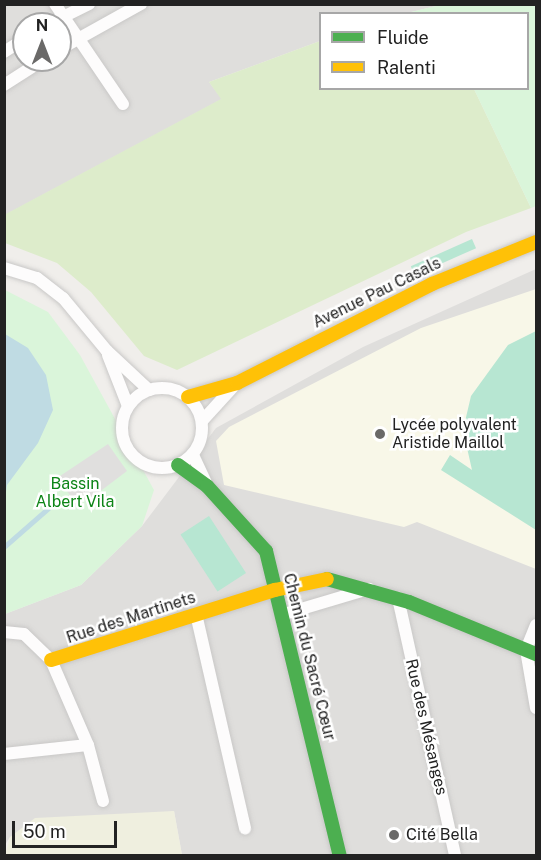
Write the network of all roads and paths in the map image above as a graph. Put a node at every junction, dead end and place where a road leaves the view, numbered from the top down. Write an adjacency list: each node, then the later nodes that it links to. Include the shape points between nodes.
1 (89, 4): 3 (street)
2 (141, 4): 5 (street)
3 (72, 14)
4 (72, 28): 5 (street)
5 (81, 36): 6 (street); 9 (street)
6 (72, 42)
7 (24, 72): 8 (street)
8 (4, 85)
9 (123, 104)
10 (537, 242): 13 (street, Avenue Pau Casals, via 432,284)
11 (4, 268): 12 (street, via 37,278 63,298)
12 (107, 351): 14 (street); 16 (street)
13 (237, 383): 15 (street, Avenue Pau Casals); 17 (street, Avenue Pau Casals)
14 (149, 390): 15 (street, via 171,388); 16 (street)
15 (188, 397): 17 (street)
16 (128, 406): 19 (street, via 121,429 129,451 151,467)
17 (202, 421): 18 (street)
18 (193, 455): 19 (street); 20 (street, Chemin du Sacré Cœur)
19 (178, 465): 20 (street, Chemin du Sacré Cœur)
20 (207, 486): 22 (street, Chemin du Sacré Cœur, via 266,551)
21 (369, 589): 22 (street, Rue des Martinets, via 333,578); 23 (street, Rue des Martinets); 25 (street)
22 (275, 590): 24 (street, Rue des Martinets); 25 (street, Chemin du Sacré Cœur)
23 (398, 598): 28 (street, Rue des Martinets); 36 (street, Rue des Mésanges)
24 (196, 614): 29 (street, Rue des Martinets); 34 (street)
25 (281, 615): 35 (street, Chemin du Sacré Cœur)
26 (537, 625): 28 (street)
27 (4, 632): 29 (street, Rue des Martinets, via 24,634)
28 (531, 652): 30 (street)
29 (51, 660): 31 (street)
30 (537, 708)
31 (88, 745): 32 (street); 33 (street)
32 (4, 754)
33 (103, 801)
34 (245, 828)
35 (340, 855)
36 (455, 855)

